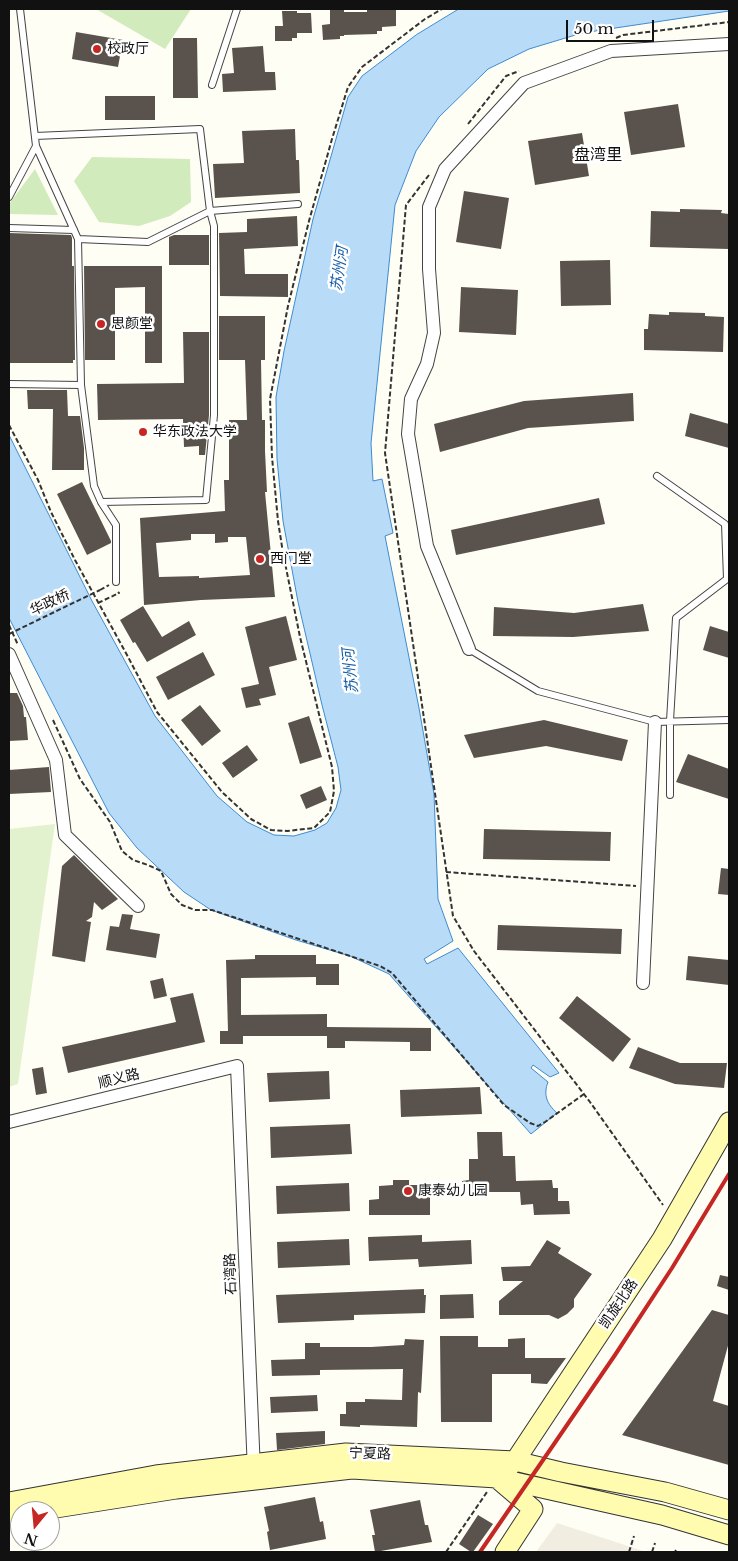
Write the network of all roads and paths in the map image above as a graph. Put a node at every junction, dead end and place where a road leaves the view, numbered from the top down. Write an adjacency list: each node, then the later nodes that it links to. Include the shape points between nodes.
1 (20, 9): 10 (lane)
2 (237, 9): 8 (lane)
3 (442, 9): 26 (path, via 362,67 348,87 307,230 270,399 279,527 300,637 332,767 334,791 330,812 314,828 287,831 271,830 251,819 222,792 156,712)
4 (729, 22): 5 (path)
5 (614, 38)
6 (729, 44): 29 (street, via 611,51 524,83 445,169 432,199 429,206 429,269 434,333 427,364 411,399 408,434 427,546)
7 (524, 69): 9 (path, via 506,76)
8 (212, 85)
9 (465, 129)
10 (35, 136): 11 (lane); 15 (lane, via 200,129)
11 (36, 146): 13 (lane); 17 (lane)
12 (429, 174): 36 (path, via 406,205 385,452)
13 (9, 197)
14 (298, 204): 15 (lane)
15 (210, 211): 18 (lane, via 148,242); 23 (lane, via 214,226 214,415 206,500)
16 (9, 228): 17 (lane)
17 (74, 230): 18 (lane)
18 (78, 239): 20 (lane)
19 (9, 384): 20 (lane)
20 (81, 385): 23 (lane, via 94,486)
21 (9, 425): 26 (path)
22 (657, 476): 33 (lane, via 725,524 727,579 676,618)
23 (101, 502): 24 (lane, via 116,525)
24 (116, 582): 26 (path, via 118,593)
25 (100, 590): 28 (path, 华政桥, bridge)
26 (98, 603)
27 (9, 625): 30 (path)
28 (9, 634)
29 (469, 649): 34 (lane, via 538,692)
30 (15, 653): 38 (street, via 56,760 65,835)
31 (50, 714): 41 (path, via 80,779 110,822 122,851 133,860 161,871 171,894 182,905 195,910 212,910 380,966 392,973 504,1105 530,1123 538,1126)
32 (729, 720): 33 (lane)
33 (670, 721): 34 (lane); 35 (lane)
34 (654, 722): 37 (street)
35 (670, 795)
36 (446, 872): 37 (path); 41 (path, via 453,916 474,951)
37 (647, 887): 39 (street)
38 (138, 906)
39 (643, 983)
40 (237, 1066): 42 (street, 顺义路); 46 (street, 石湾路)
41 (584, 1094): 44 (path)
42 (9, 1122)
43 (729, 1122): 44 (main road, 凯旋北路)
44 (674, 1219): 45 (main road, 凯旋北路)
45 (515, 1461): 46 (main road, 宁夏路, via 346,1453); 47 (main road, 凯旋北路); 50 (main road, 宁夏路, via 664,1492)
46 (254, 1472): 47 (main road, 宁夏路, via 352,1468); 48 (main road, 宁夏路, via 156,1475); 49 (main road, 宁夏路)
47 (497, 1478): 51 (main road, 宁夏路, via 662,1515); 54 (path); 55 (main road, via 533,1509)
48 (9, 1502)
49 (60, 1507)
50 (729, 1510)
51 (729, 1535)
52 (634, 1536): 56 (path)
53 (655, 1543): 57 (path)
54 (446, 1552)
55 (505, 1552)
56 (629, 1552)
57 (652, 1552)

